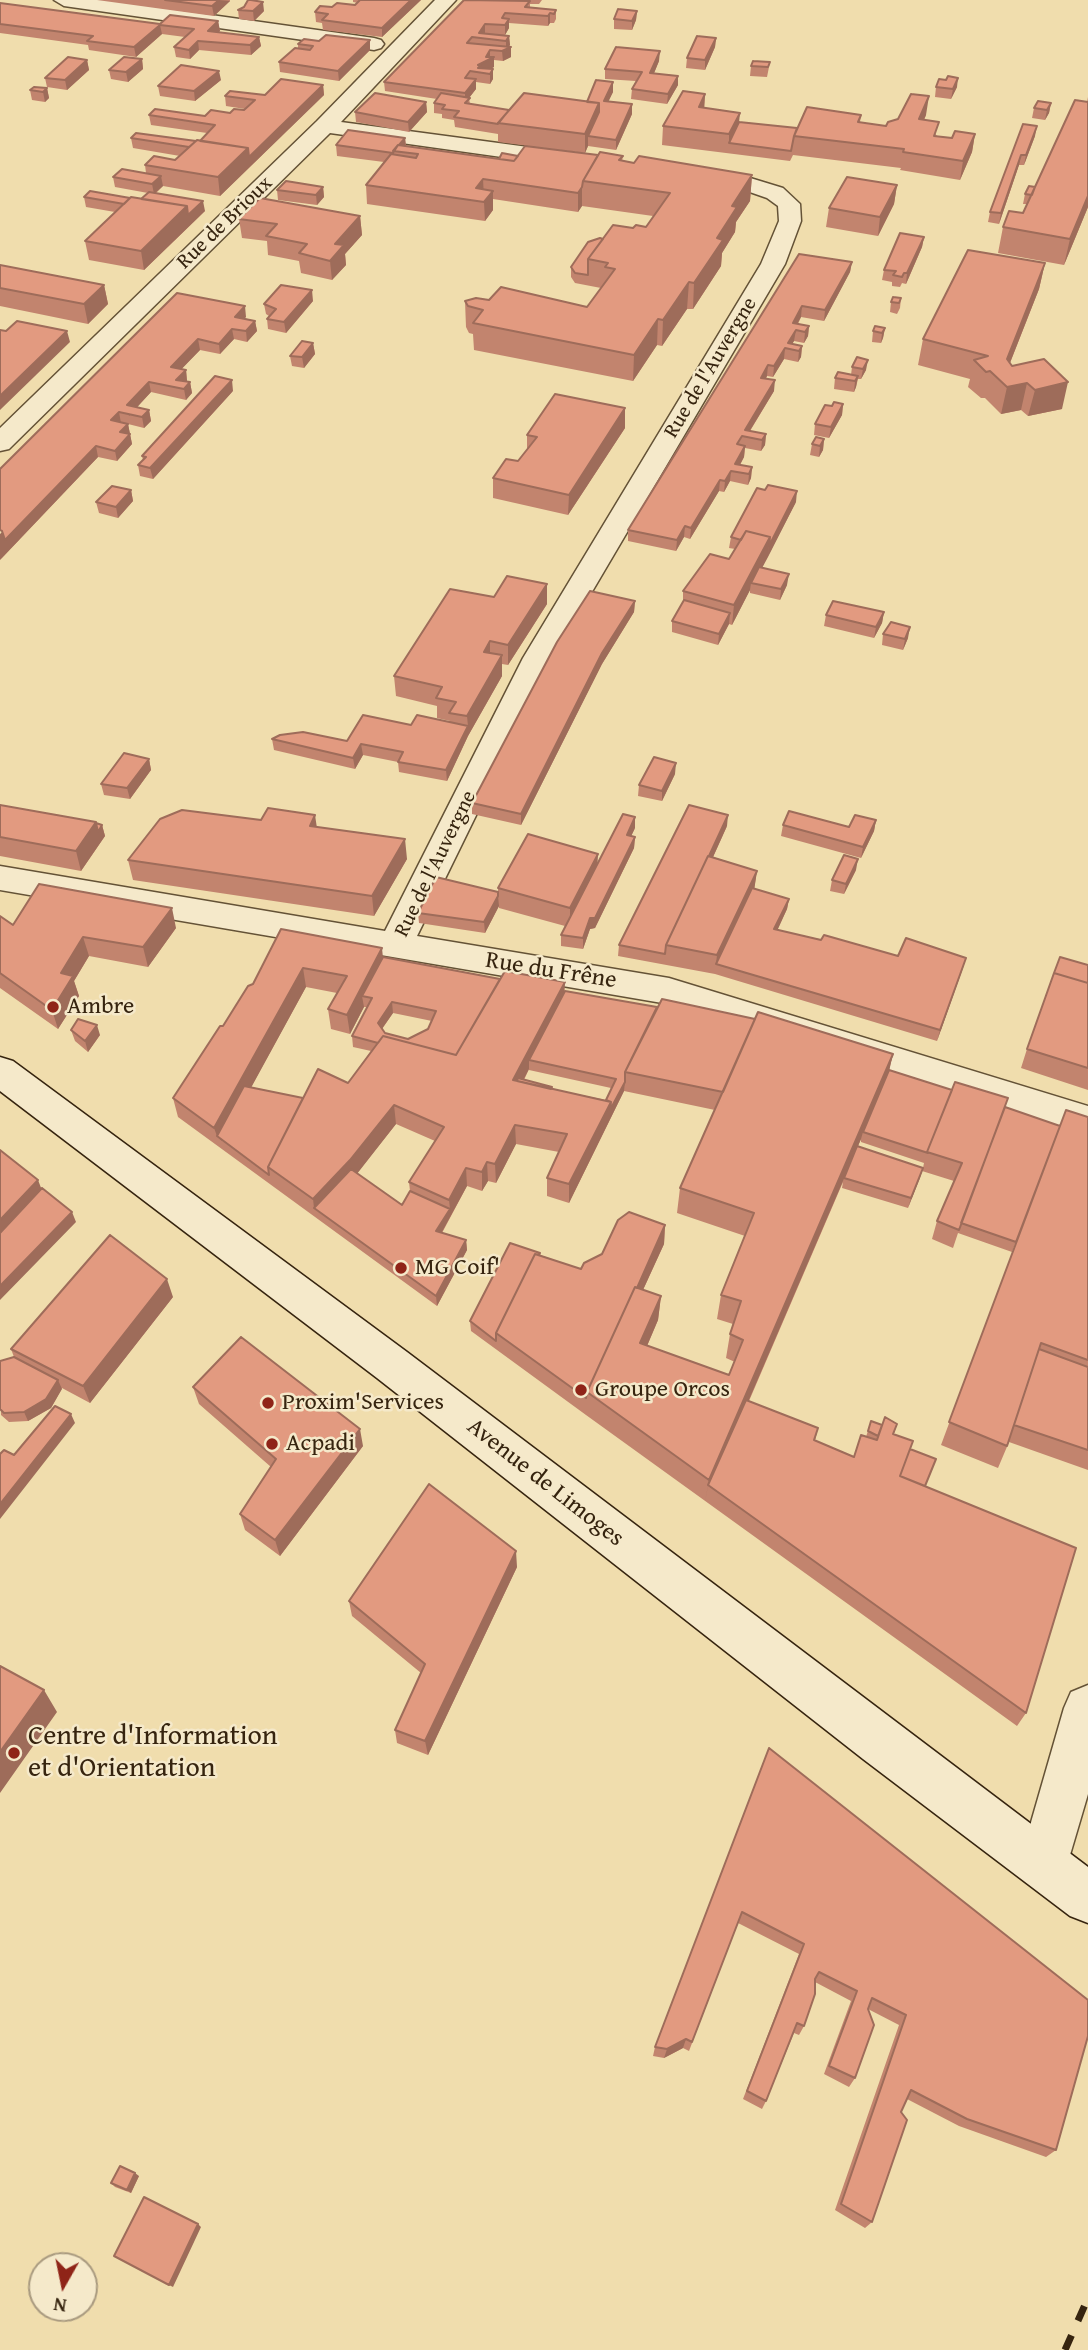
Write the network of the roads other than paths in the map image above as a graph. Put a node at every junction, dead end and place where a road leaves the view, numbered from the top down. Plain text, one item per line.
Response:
1 (64, 0) edge
2 (446, 0) edge
3 (401, 48) junction
4 (325, 126) junction
5 (596, 163) edge
6 (678, 175) edge
7 (0, 443) edge
8 (0, 878) edge
9 (395, 946) junction
10 (0, 1071) edge
11 (1088, 1121) edge
12 (1088, 1708) edge
13 (1044, 1864) junction
14 (1088, 1898) edge

1 - 3 street
2 - 3 street, Rue de Brioux
3 - 4 street, Rue de Brioux
4 - 5 street
4 - 7 street, Rue de Brioux
6 - 9 street, Rue de l'Auvergne
8 - 9 street, Rue du Frêne
9 - 11 street, Rue du Frêne
10 - 13 street, Avenue de Limoges
12 - 13 street
13 - 14 street, Avenue de Limoges

